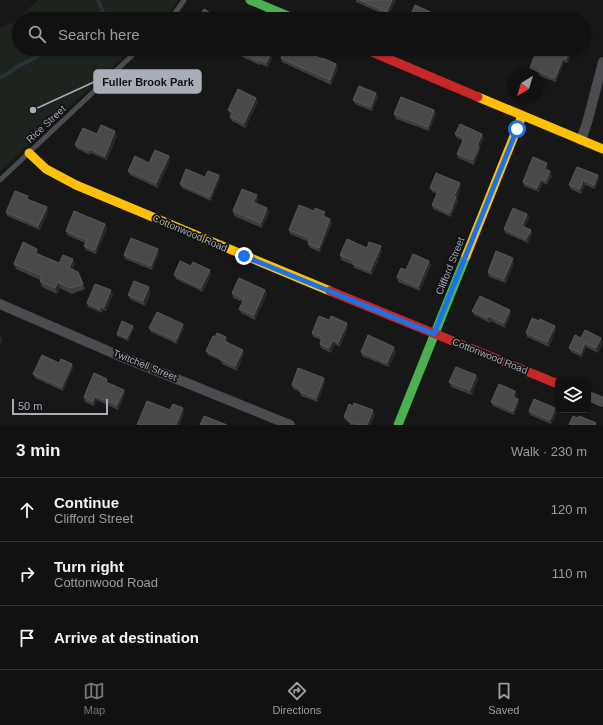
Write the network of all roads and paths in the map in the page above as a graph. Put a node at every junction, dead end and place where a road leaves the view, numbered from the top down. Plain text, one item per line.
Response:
1 (184, 0) edge
2 (250, 0) edge
3 (175, 12) edge
4 (278, 12) edge
5 (132, 56) edge
6 (382, 56) edge
7 (603, 62) edge
8 (522, 116) junction
9 (580, 140) junction
10 (603, 149) edge
11 (29, 153) junction
12 (0, 180) edge
13 (0, 304) edge
14 (434, 334) junction
15 (555, 383) edge
16 (591, 397) edge
17 (603, 402) edge
18 (290, 425) edge
19 (398, 425) edge

1 - 3 lane
2 - 4 street
5 - 11 lane, Rice Street
6 - 8 street
7 - 9 street
8 - 9 street
8 - 14 street, Clifford Street
9 - 10 street
11 - 12 lane, Rice Street
11 - 14 street, Cottonwood Road
13 - 18 street, Twitchell Street
14 - 15 street, Cottonwood Road
14 - 19 street, Clifford Street
16 - 17 street

